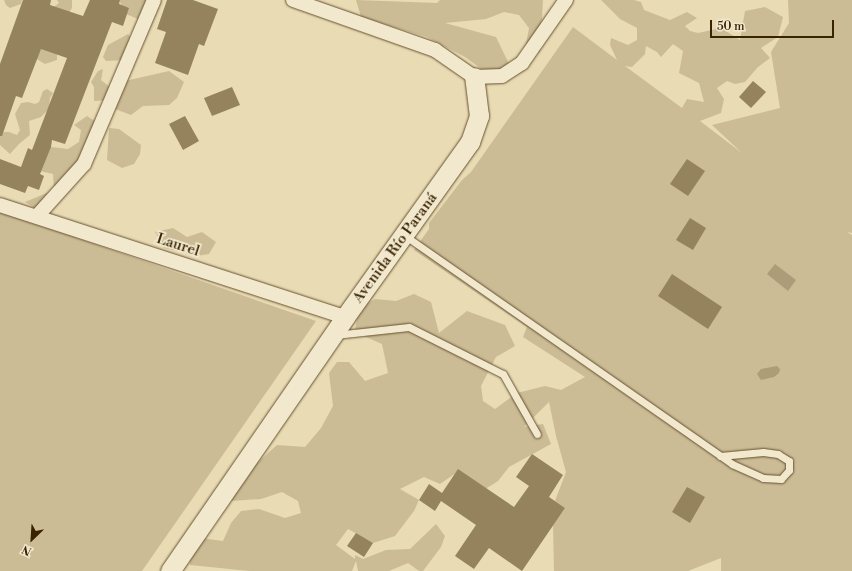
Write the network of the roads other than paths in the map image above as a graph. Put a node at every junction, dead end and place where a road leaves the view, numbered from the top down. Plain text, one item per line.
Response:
1 (154, 0) edge
2 (293, 0) edge
3 (566, 0) edge
4 (474, 77) junction
5 (0, 205) edge
6 (37, 216) junction
7 (404, 235) junction
8 (345, 317) junction
9 (333, 335) junction
10 (537, 434) dead end
11 (720, 456) junction
12 (170, 571) edge

1 - 6 street
2 - 4 street
3 - 4 street
4 - 7 main road, Avenida Río Paraná
5 - 6 street, Laurel
6 - 8 street, Laurel
7 - 8 main road, Avenida Río Paraná
7 - 11 lane
8 - 9 main road, Avenida Río Paraná
9 - 10 lane
9 - 12 main road, Avenida Río Paraná
11 - 11 lane

